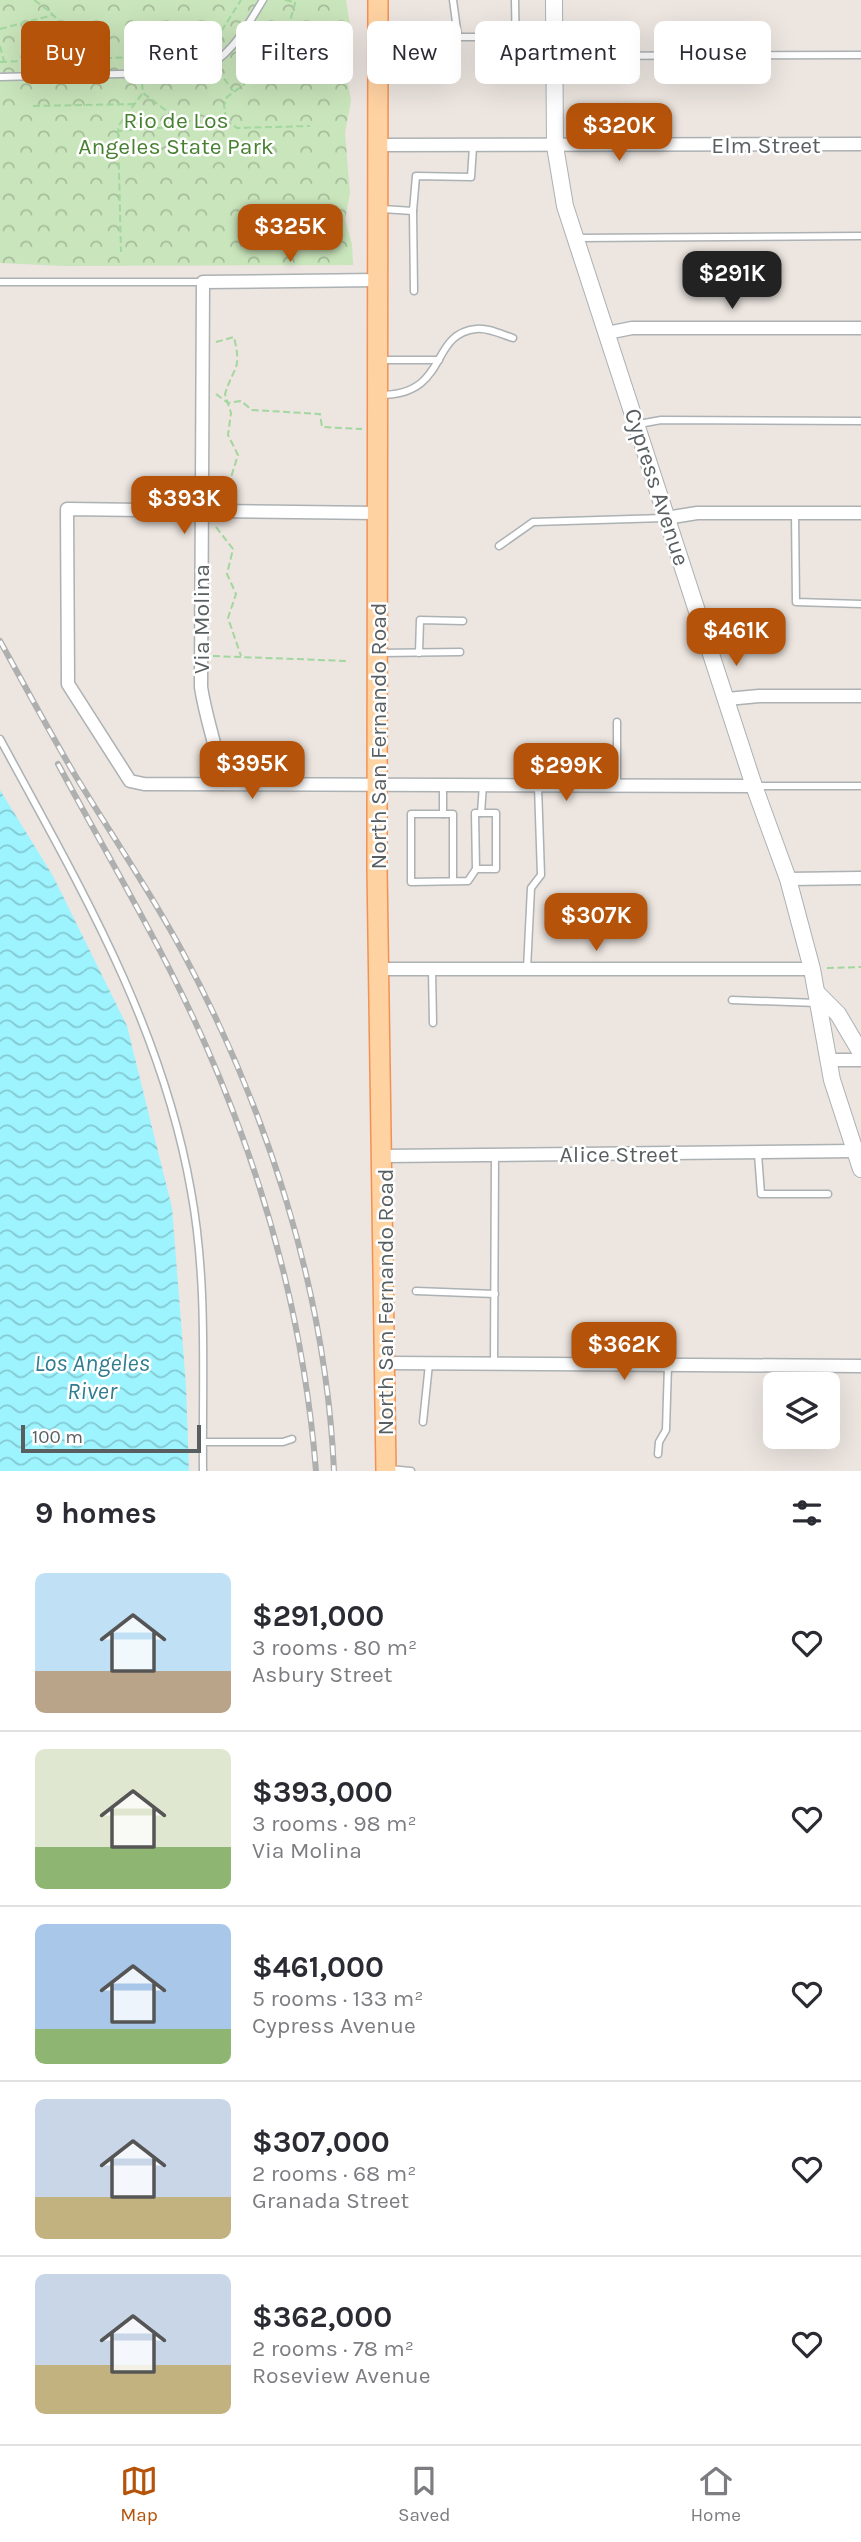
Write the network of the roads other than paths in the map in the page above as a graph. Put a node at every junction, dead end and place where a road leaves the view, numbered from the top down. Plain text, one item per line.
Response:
1 (263, 0) edge
2 (378, 0) edge
3 (453, 0) edge
4 (515, 0) edge
5 (554, 0) edge
6 (554, 21) edge
7 (861, 55) edge
8 (640, 56) edge
9 (0, 78) edge
10 (554, 84) edge
11 (861, 144) edge
12 (378, 145) junction
13 (555, 146) junction
14 (473, 147) junction
15 (379, 209) junction
16 (413, 211) junction
17 (861, 236) edge
18 (576, 238) junction
19 (377, 280) junction
20 (0, 282) edge
21 (203, 282) junction
22 (414, 291) dead end
23 (861, 328) edge
24 (607, 333) junction
25 (513, 338) dead end
26 (378, 360) junction
27 (439, 360) junction
28 (378, 394) junction
29 (861, 421) edge
30 (637, 424) junction
31 (201, 512) junction
32 (377, 513) junction
33 (794, 513) junction
34 (861, 513) edge
35 (666, 517) junction
36 (499, 546) dead end
37 (861, 604) edge
38 (463, 621) dead end
39 (460, 652) dead end
40 (378, 653) junction
41 (419, 653) junction
42 (861, 696) edge
43 (727, 699) junction
44 (617, 722) dead end
45 (0, 739) edge
46 (223, 784) junction
47 (377, 785) junction
48 (443, 785) junction
49 (482, 785) junction
50 (538, 786) junction
51 (754, 786) junction
52 (861, 786) edge
53 (617, 788) junction
54 (481, 813) junction
55 (443, 814) junction
56 (476, 869) junction
57 (788, 878) junction
58 (861, 878) edge
59 (453, 881) junction
60 (380, 969) junction
61 (432, 970) junction
62 (527, 970) junction
63 (812, 970) junction
64 (818, 998) junction
65 (732, 1000) dead end
66 (433, 1023) dead end
67 (861, 1053) edge
68 (829, 1060) junction
69 (861, 1060) edge
70 (858, 1151) edge
71 (495, 1154) junction
72 (758, 1154) junction
73 (384, 1156) junction
74 (861, 1169) edge
75 (828, 1194) dead end
76 (416, 1291) dead end
77 (495, 1294) junction
78 (386, 1363) junction
79 (429, 1364) junction
80 (494, 1364) junction
81 (667, 1365) junction
82 (861, 1366) edge
83 (423, 1422) dead end
84 (292, 1439) dead end
85 (202, 1442) junction
86 (658, 1454) dead end
87 (386, 1470) edge
88 (203, 1471) edge
89 (411, 1471) edge

1 - 9 lane
2 - 12 main road, North San Fernando Road
3 - 4 lane
5 - 6 street, Cypress Avenue
7 - 8 lane
10 - 13 street, Cypress Avenue
11 - 13 street, Elm Street
12 - 14 street, Elm Street
12 - 15 main road, North San Fernando Road
13 - 14 street, Elm Street
13 - 18 street, Cypress Avenue
14 - 16 lane
15 - 16 lane
15 - 19 main road, North San Fernando Road
16 - 22 lane
17 - 18 lane
18 - 24 street, Cypress Avenue
19 - 21 street
19 - 26 main road, North San Fernando Road
20 - 21 lane
21 - 31 street, Via Molina
23 - 24 street
24 - 30 street, Cypress Avenue
25 - 27 lane
26 - 27 lane
26 - 28 main road, North San Fernando Road
27 - 28 lane
28 - 32 main road, North San Fernando Road
29 - 30 lane
30 - 35 street, Cypress Avenue
31 - 32 street
31 - 46 street, Via Molina
31 - 46 street
32 - 40 main road, North San Fernando Road
33 - 34 street
33 - 35 street
33 - 37 lane
35 - 36 lane
35 - 43 street, Cypress Avenue
38 - 41 lane
39 - 41 lane
40 - 41 lane
40 - 47 main road, North San Fernando Road
42 - 43 street
43 - 51 street, Cypress Avenue
44 - 53 lane
45 - 85 lane
46 - 47 street
47 - 48 street
47 - 60 main road, North San Fernando Road
48 - 49 street
48 - 55 lane
49 - 50 street
49 - 54 lane
50 - 53 street
50 - 62 lane
51 - 52 lane
51 - 53 street
51 - 57 street, Cypress Avenue
54 - 56 lane
54 - 56 lane
55 - 59 lane
55 - 59 lane
56 - 59 lane
57 - 58 street
57 - 63 street, Cypress Avenue
60 - 61 street
60 - 73 main road, North San Fernando Road
61 - 62 street
61 - 66 lane
62 - 63 street
63 - 64 street, Cypress Avenue
64 - 65 lane
64 - 67 street
64 - 68 street, Cypress Avenue
68 - 69 street
68 - 70 street, Cypress Avenue
70 - 72 street, Alice Street
70 - 74 street, Cypress Avenue
71 - 72 street, Alice Street
71 - 73 street, Alice Street
71 - 77 lane
72 - 75 lane
73 - 78 main road, North San Fernando Road
76 - 77 lane
77 - 80 lane
78 - 79 street
78 - 87 main road, North San Fernando Road
79 - 80 street
79 - 83 lane
80 - 81 street
81 - 82 street
81 - 86 lane
84 - 85 lane
85 - 88 lane
87 - 89 lane

